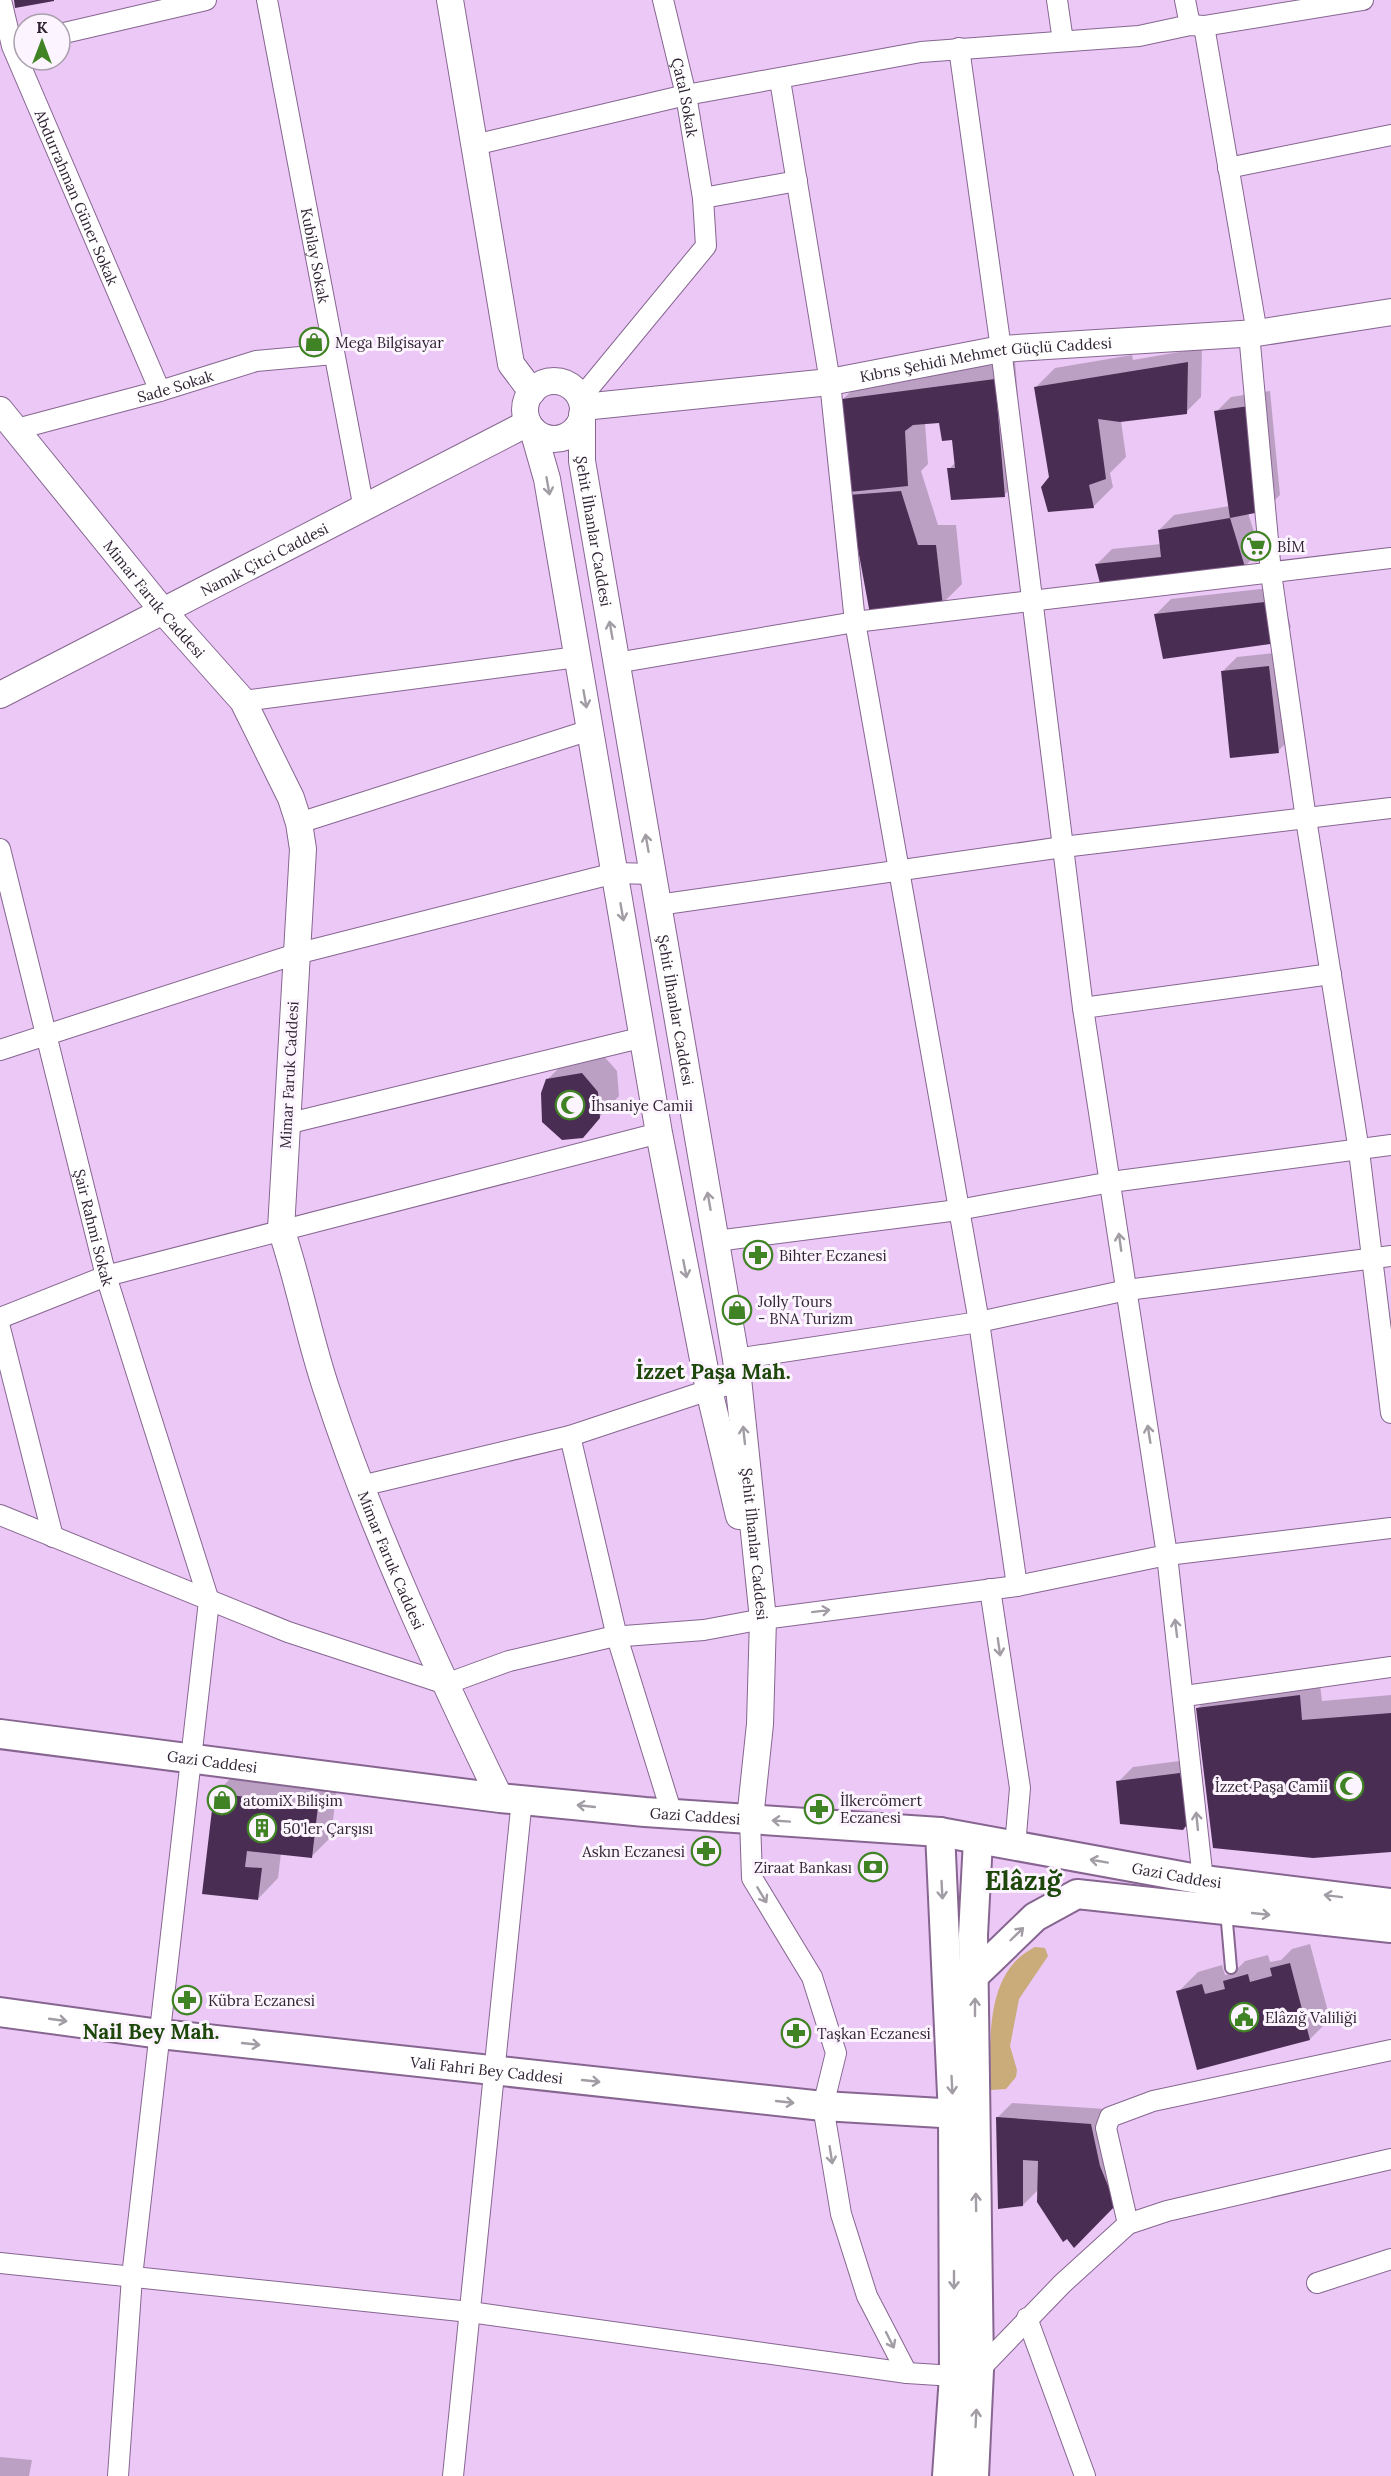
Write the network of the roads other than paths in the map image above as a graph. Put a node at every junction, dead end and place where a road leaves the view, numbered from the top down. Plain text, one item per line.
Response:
1 (1, 0) edge
2 (267, 0) edge
3 (450, 0) edge
4 (663, 0) edge
5 (1057, 0) edge
6 (1185, 0) edge
7 (1363, 0) edge
8 (195, 1) edge
9 (1197, 26) junction
10 (72, 31) edge
11 (1063, 40) junction
12 (12, 46) edge
13 (959, 48) junction
14 (23, 72) edge
15 (780, 80) junction
16 (686, 95) junction
17 (1391, 135) edge
18 (474, 145) junction
19 (1228, 168) junction
20 (797, 181) junction
21 (704, 198) junction
22 (1391, 312) edge
23 (1253, 333) junction
24 (1001, 350) junction
25 (334, 354) junction
26 (830, 382) junction
27 (160, 391) junction
28 (532, 392) junction
29 (582, 407) junction
30 (0, 410) edge
31 (531, 427) junction
32 (17, 429) junction
33 (364, 509) junction
34 (1391, 558) edge
35 (1271, 573) junction
36 (1031, 599) junction
37 (163, 611) junction
38 (855, 622) junction
39 (577, 657) junction
40 (616, 663) junction
41 (0, 695) edge
42 (243, 701) junction
43 (590, 730) junction
44 (1391, 808) edge
45 (1306, 819) junction
46 (299, 823) junction
47 (1063, 847) junction
48 (0, 849) edge
49 (899, 869) junction
50 (615, 873) junction
51 (653, 874) junction
52 (658, 905) junction
53 (296, 954) junction
54 (1330, 974) junction
55 (1083, 1008) junction
56 (46, 1037) junction
57 (644, 1038) junction
58 (0, 1050) edge
59 (286, 1124) junction
60 (659, 1133) junction
61 (1391, 1145) edge
62 (1359, 1151) junction
63 (1111, 1182) junction
64 (958, 1210) junction
65 (281, 1229) junction
66 (716, 1241) junction
67 (1382, 1257) edge
68 (106, 1276) junction
69 (1127, 1290) junction
70 (0, 1318) edge
71 (979, 1322) junction
72 (0, 1328) edge
73 (738, 1371) junction
74 (709, 1390) junction
75 (1390, 1405) edge
76 (570, 1436) junction
77 (361, 1486) junction
78 (0, 1515) edge
79 (1391, 1528) edge
80 (53, 1537) junction
81 (1167, 1555) junction
82 (1017, 1586) junction
83 (990, 1589) junction
84 (210, 1600) junction
85 (763, 1619) junction
86 (617, 1637) junction
87 (1391, 1667) edge
88 (446, 1684) junction
89 (1185, 1696) junction
90 (0, 1734) edge
91 (191, 1758) junction
92 (511, 1799) junction
93 (672, 1814) junction
94 (750, 1819) junction
95 (940, 1832) junction
96 (978, 1840) junction
97 (1015, 1846) junction
98 (1203, 1880) junction
99 (1391, 1903) edge
100 (1226, 1910) junction
101 (1391, 1928) edge
102 (1231, 1968) dead end
103 (975, 1975) junction
104 (0, 2012) edge
105 (160, 2034) junction
106 (1391, 2050) edge
107 (493, 2070) junction
108 (824, 2106) junction
109 (964, 2115) junction
110 (1390, 2165) edge
111 (1128, 2224) junction
112 (1391, 2259) edge
113 (0, 2263) edge
114 (132, 2277) junction
115 (1317, 2283) dead end
116 (470, 2313) junction
117 (1028, 2318) junction
118 (907, 2373) junction
119 (967, 2373) junction
120 (955, 2468) edge
121 (118, 2476) edge
122 (453, 2476) edge
123 (1085, 2476) edge

1 - 12 street, Abdurrahman Güner Sokak
2 - 25 street, Kubilay Sokak
3 - 18 street
4 - 16 street, Çatal Sokak
5 - 11 street
6 - 9 street
7 - 9 street
8 - 10 street
9 - 11 street
9 - 19 street
11 - 13 street
13 - 15 street
13 - 24 street
14 - 27 street, Abdurrahman Güner Sokak
15 - 16 street
15 - 20 street
16 - 18 street
16 - 21 street, Çatal Sokak
17 - 19 street
18 - 28 street
19 - 23 street
20 - 21 street
20 - 26 street
21 - 29 street, Çatal Sokak
22 - 23 street, Kıbrıs Şehidi Mehmet Güçlü Caddesi
23 - 24 street, Kıbrıs Şehidi Mehmet Güçlü Caddesi
23 - 35 street
24 - 26 street, Kıbrıs Şehidi Mehmet Güçlü Caddesi
24 - 36 street
25 - 27 street, Sade Sokak
25 - 33 street, Kubilay Sokak
26 - 29 street, Kıbrıs Şehidi Mehmet Güçlü Caddesi
26 - 38 street
27 - 32 street, Sade Sokak
28 - 29 street
28 - 31 street
29 - 31 street
40 -> 29 street, Şehit İlhanlar Caddesi
30 - 32 street, Mimar Faruk Caddesi
31 - 33 street, Namık Çitci Caddesi
31 -> 39 street, Şehit İlhanlar Caddesi
32 - 37 street, Mimar Faruk Caddesi
33 - 37 street, Namık Çitci Caddesi
34 - 35 street
35 - 36 street
35 - 45 street
36 - 38 street
36 - 47 street
37 - 41 street, Namık Çitci Caddesi
37 - 42 street, Mimar Faruk Caddesi
38 - 40 street
38 - 49 street
39 - 42 street
39 -> 43 street, Şehit İlhanlar Caddesi
51 -> 40 street, Şehit İlhanlar Caddesi
42 - 46 street, Mimar Faruk Caddesi
43 - 46 street
43 - 50 street, Şehit İlhanlar Caddesi
44 - 45 street
45 - 47 street
45 - 54 street
46 - 53 street, Mimar Faruk Caddesi
47 - 49 street
47 - 55 street
48 - 56 street, Şair Rahmi Sokak
49 - 52 street
49 - 64 street
50 - 51 street
50 - 53 street
50 -> 57 street, Şehit İlhanlar Caddesi
51 - 52 street, Şehit İlhanlar Caddesi
66 -> 52 street, Şehit İlhanlar Caddesi
53 - 56 street
53 - 59 street, Mimar Faruk Caddesi
54 - 55 street
54 - 62 street
55 - 63 street
56 - 58 street
56 - 68 street, Şair Rahmi Sokak
57 - 59 street
57 - 60 street, Şehit İlhanlar Caddesi
59 - 65 street, Mimar Faruk Caddesi
60 - 65 street
60 -> 74 street, Şehit İlhanlar Caddesi
61 - 62 street
62 - 63 street
62 - 67 street
63 - 64 street
69 -> 63 street
64 - 66 street
64 - 71 street
65 - 68 street
65 - 77 street, Mimar Faruk Caddesi
66 - 73 street, Şehit İlhanlar Caddesi
67 - 69 street
67 - 75 street
68 - 70 street
68 - 84 street, Şair Rahmi Sokak
69 - 71 street
81 -> 69 street
71 - 73 street
71 - 82 street
72 - 80 street
73 - 74 street
85 -> 73 street, Şehit İlhanlar Caddesi
74 - 76 street
74 - 85 street, Şehit İlhanlar Caddesi
76 - 77 street
76 - 86 street
77 - 88 street, Mimar Faruk Caddesi
78 - 80 street
79 - 81 street
80 - 84 street
81 - 82 street
89 -> 81 street
82 - 83 street
85 -> 83 street
83 -> 97 street
84 - 88 street
84 - 91 street
85 - 86 street
85 - 94 street
86 - 88 street
86 - 93 street
87 - 89 street
88 - 92 street, Mimar Faruk Caddesi
98 -> 89 street
90 - 91 main road, Gazi Caddesi
91 - 92 main road, Gazi Caddesi
91 - 105 street
93 -> 92 main road, Gazi Caddesi
92 - 107 street
93 - 94 main road, Gazi Caddesi
95 -> 94 main road, Gazi Caddesi
94 -> 108 street
95 - 96 main road, Gazi Caddesi
95 -> 109 main road
96 - 97 main road, Gazi Caddesi
96 - 103 main road
98 -> 97 main road, Gazi Caddesi
99 -> 98 main road, Gazi Caddesi
100 -> 101 main road
100 - 102 lane
103 -> 100 main road
109 -> 103 main road
104 -> 105 main road, Vali Fahri Bey Caddesi
105 -> 107 main road, Vali Fahri Bey Caddesi
105 - 114 street
106 - 111 street
107 -> 108 main road, Vali Fahri Bey Caddesi
107 - 116 street
108 - 109 main road, Vali Fahri Bey Caddesi
108 -> 118 street
109 - 119 main road
110 - 111 street
111 - 117 street
112 - 115 street
113 - 114 street
114 - 116 street
114 - 121 street
116 - 118 street
116 - 122 street
117 - 119 street
117 - 123 street
118 - 119 street
119 - 120 main road

